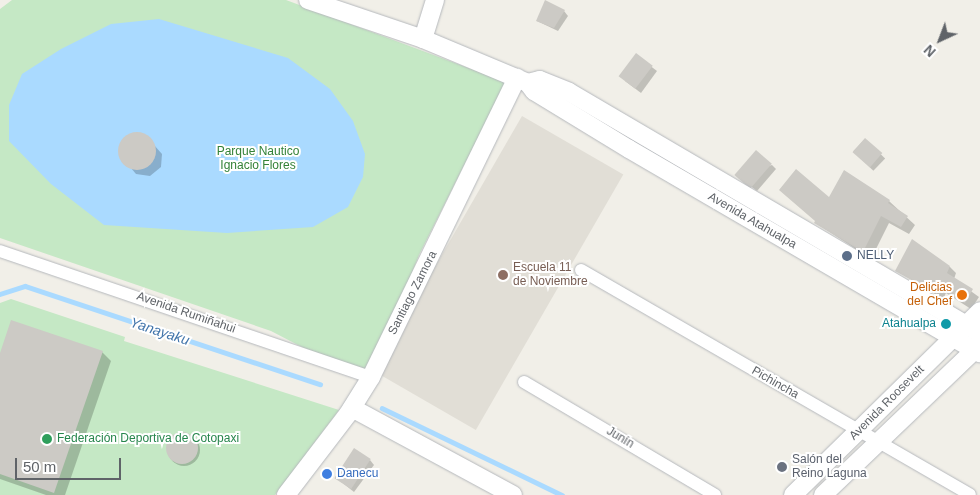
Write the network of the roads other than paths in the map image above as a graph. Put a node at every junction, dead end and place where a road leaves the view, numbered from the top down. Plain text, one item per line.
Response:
1 (308, 0) edge
2 (435, 0) edge
3 (423, 39) junction
4 (522, 80) junction
5 (0, 251) edge
6 (581, 270) dead end
7 (980, 311) edge
8 (972, 341) edge
9 (370, 379) junction
10 (524, 382) dead end
11 (351, 409) junction
12 (859, 431) junction
13 (878, 442) junction
14 (484, 486) edge
15 (286, 495) edge
16 (513, 495) edge
17 (715, 495) edge
18 (793, 495) edge
19 (823, 495) edge
20 (970, 495) edge

1 - 3 street, Avenida Atahualpa
2 - 3 street
3 - 4 street, Avenida Atahualpa
4 - 8 street, Avenida Atahualpa
4 - 9 street, Santiago Zamora
5 - 9 street, Avenida Rumiñahui
6 - 12 street, Pichincha
7 - 8 street, Avenida Roosevelt
8 - 12 street, Avenida Roosevelt
8 - 13 street, Avenida Roosevelt
9 - 11 street, Santiago Zamora
10 - 17 street, Junín
11 - 14 street
11 - 15 street, Santiago Zamora
12 - 13 street, Pichincha
12 - 18 street, Avenida Roosevelt
13 - 19 street, Avenida Roosevelt
13 - 20 street, Pichincha
14 - 16 street

